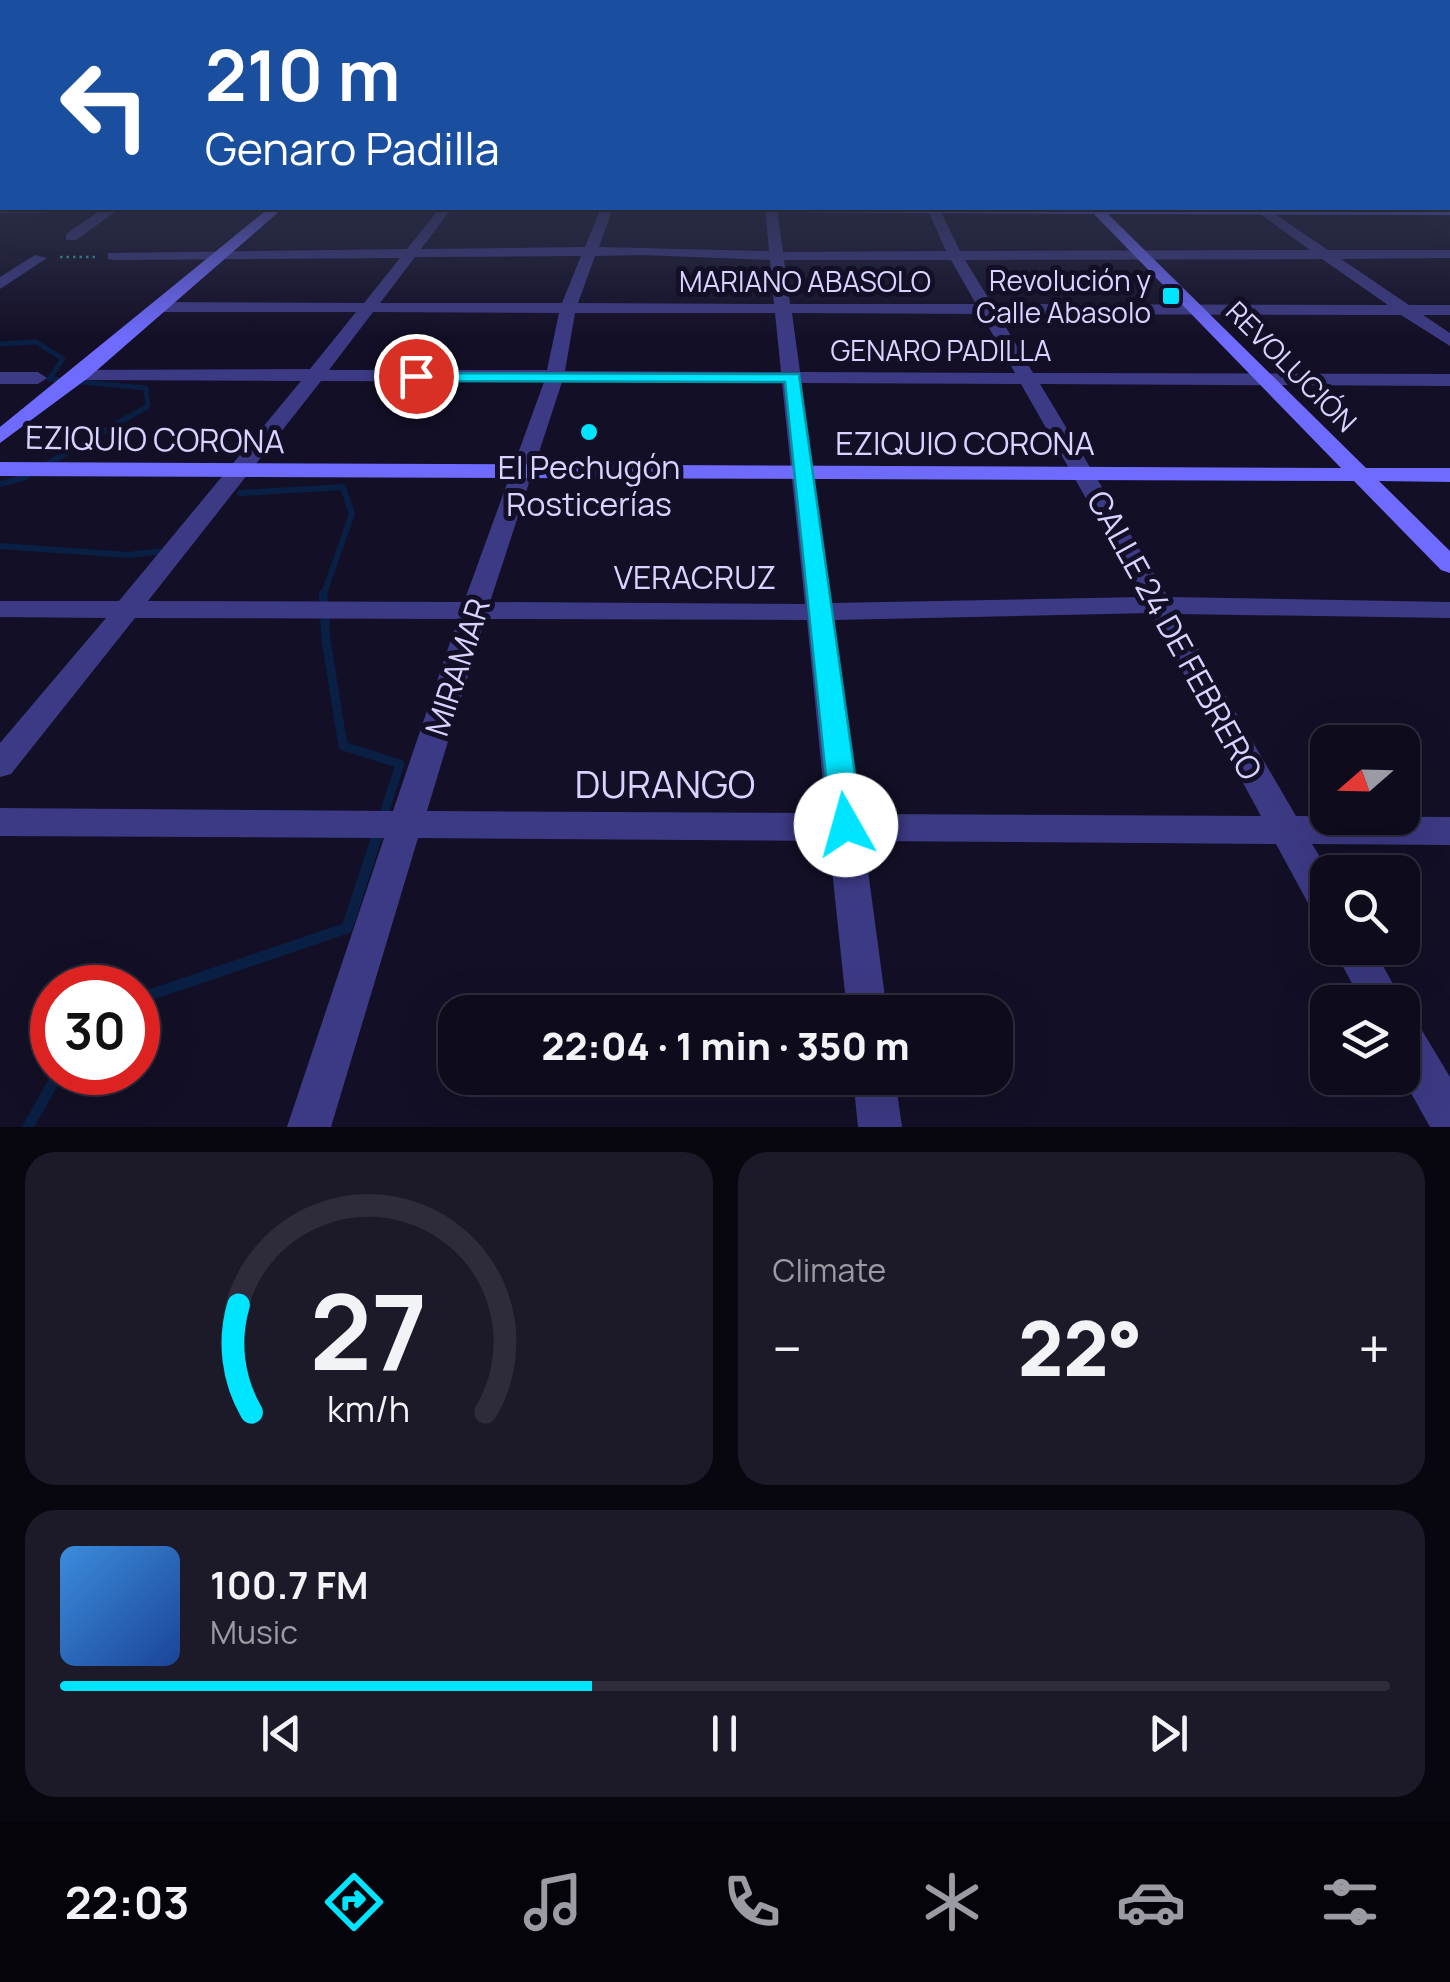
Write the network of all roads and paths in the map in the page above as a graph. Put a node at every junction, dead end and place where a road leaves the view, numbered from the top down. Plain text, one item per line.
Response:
1 (77, 233) edge
2 (246, 233) edge
3 (425, 233) edge
4 (595, 233) edge
5 (774, 233) edge
6 (944, 233) edge
7 (1119, 233) edge
8 (1293, 233) edge
9 (71, 237) dead end
10 (587, 252) junction
11 (406, 254) junction
12 (1450, 254) edge
13 (954, 255) junction
14 (1141, 255) junction
15 (1324, 255) junction
16 (113, 256) joint
17 (776, 256) junction
18 (216, 257) junction
19 (14, 258) dead end
20 (40, 258) junction
21 (0, 284) edge
22 (568, 307) junction
23 (159, 308) junction
24 (782, 308) junction
25 (986, 309) junction
26 (1196, 309) junction
27 (364, 310) junction
28 (1405, 310) junction
29 (1450, 310) edge
30 (1450, 340) edge
31 (312, 374) junction
32 (793, 377) junction
33 (0, 378) edge
34 (38, 378) dead end
35 (1026, 378) junction
36 (554, 379) junction
37 (73, 380) junction
38 (1269, 380) junction
39 (1450, 380) edge
40 (0, 438) edge
41 (7, 469) edge
42 (239, 473) junction
43 (523, 474) junction
44 (1084, 475) junction
45 (1361, 475) junction
46 (1450, 475) edge
47 (803, 476) junction
48 (1450, 564) edge
49 (1160, 605) junction
50 (0, 610) edge
51 (1450, 610) edge
52 (126, 612) junction
53 (820, 612) junction
54 (473, 613) junction
55 (0, 765) edge
56 (0, 822) edge
57 (846, 825) junction
58 (405, 826) junction
59 (1450, 831) edge
60 (1286, 833) junction
61 (1310, 874) edge
62 (865, 995) edge
63 (1420, 1067) edge
64 (876, 1095) edge
65 (1450, 1119) edge
66 (309, 1127) edge
67 (880, 1127) edge

1 - 9 street
2 - 18 street
3 - 11 street
4 - 10 street, MIRAMAR
5 - 17 street
6 - 13 street, CALLE 24 DE FEBRERO
7 - 14 street, REVOLUCIÓN
8 - 15 street
10 - 11 street
10 - 17 street
10 - 22 street, MIRAMAR
11 - 18 street
11 - 27 street
12 - 15 street
13 - 14 street
13 - 17 street
13 - 25 street, CALLE 24 DE FEBRERO
14 - 15 street
14 - 26 street, REVOLUCIÓN
15 - 28 street
16 - 18 street
16 - 20 path
17 - 24 street
18 - 23 street
19 - 20 street
20 - 21 street
22 - 24 street, MARIANO ABASOLO
22 - 27 street, MARIANO ABASOLO
22 - 36 street, MIRAMAR
23 - 27 street, MARIANO ABASOLO
23 - 37 street
24 - 25 street, MARIANO ABASOLO
24 - 32 street
25 - 26 street, MARIANO ABASOLO
25 - 35 street, CALLE 24 DE FEBRERO
26 - 28 street, MARIANO ABASOLO
26 - 38 street, REVOLUCIÓN
27 - 31 street
28 - 29 street, MARIANO ABASOLO
28 - 30 street
31 - 36 street, GENARO PADILLA
31 - 37 street, GENARO PADILLA
31 - 42 street
32 - 35 street, GENARO PADILLA
32 - 36 street, GENARO PADILLA
32 - 47 street
33 - 34 street
35 - 38 street, GENARO PADILLA
35 - 44 street, CALLE 24 DE FEBRERO
36 - 43 street, MIRAMAR
37 - 40 street
38 - 39 street, GENARO PADILLA
38 - 45 street, REVOLUCIÓN
41 - 42 street, EZIQUIO CORONA
42 - 43 street, EZIQUIO CORONA
42 - 52 street
43 - 47 street, EZIQUIO CORONA
43 - 54 street, MIRAMAR
44 - 45 street, EZIQUIO CORONA
44 - 47 street, EZIQUIO CORONA
44 - 49 street, CALLE 24 DE FEBRERO
45 - 46 street, EZIQUIO CORONA
45 - 48 street, REVOLUCIÓN
47 - 53 street
49 - 51 street, VERACRUZ
49 - 53 street, VERACRUZ
49 - 60 street, CALLE 24 DE FEBRERO
50 - 52 street, VERACRUZ
52 - 54 street, VERACRUZ
52 - 55 street
53 - 54 street, VERACRUZ
53 - 57 street
54 - 58 street, MIRAMAR
56 - 58 street, DURANGO
57 - 58 street, DURANGO
57 - 60 street, DURANGO
57 - 62 street
58 - 66 street, MIRAMAR
59 - 60 street, DURANGO
60 - 61 street, CALLE 24 DE FEBRERO
63 - 65 street
64 - 67 street

